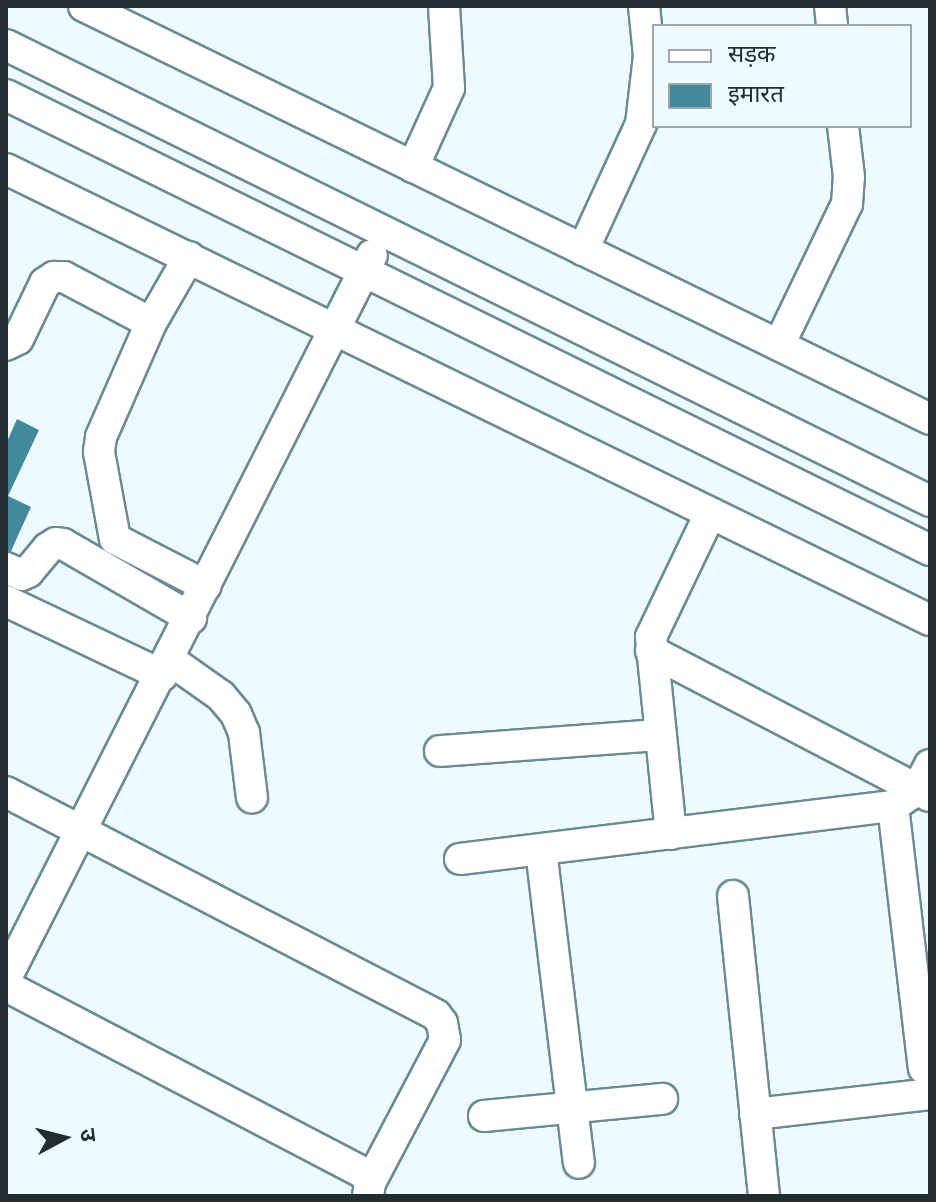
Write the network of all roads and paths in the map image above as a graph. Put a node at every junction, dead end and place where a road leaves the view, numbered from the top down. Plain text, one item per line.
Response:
1 (84, 6) edge
2 (444, 6) edge
3 (644, 6) edge
4 (6, 45) edge
5 (6, 95) edge
6 (843, 128) edge
7 (413, 167) junction
8 (6, 169) edge
9 (384, 231) junction
10 (583, 250) junction
11 (189, 257) junction
12 (364, 271) junction
13 (151, 323) junction
14 (335, 328) junction
15 (6, 345) edge
16 (779, 345) junction
17 (930, 419) edge
18 (930, 501) edge
19 (710, 514) junction
20 (930, 550) edge
21 (6, 568) edge
22 (206, 586) junction
23 (6, 601) edge
24 (191, 618) junction
25 (930, 620) edge
26 (651, 651) junction
27 (166, 667) junction
28 (660, 735) junction
29 (440, 751) dead end
30 (918, 789) edge
31 (6, 792) edge
32 (252, 798) dead end
33 (80, 828) junction
34 (671, 834) junction
35 (541, 850) junction
36 (460, 859) dead end
37 (733, 896) dead end
38 (6, 978) edge
39 (6, 986) edge
40 (927, 1081) edge
41 (662, 1099) dead end
42 (572, 1108) junction
43 (755, 1114) junction
44 (484, 1116) dead end
45 (579, 1163) dead end
46 (369, 1190) edge
47 (764, 1196) edge

1 - 7 street
2 - 7 street
3 - 10 street
4 - 9 street
5 - 12 street
6 - 16 street
7 - 10 street
8 - 11 street
9 - 12 street
9 - 18 street
10 - 16 street
11 - 13 street
11 - 14 street
12 - 14 street
12 - 20 street
13 - 15 street
13 - 22 street
14 - 19 street
14 - 22 street
16 - 17 street
19 - 25 street
19 - 26 street
21 - 24 street
22 - 24 street
23 - 27 street
24 - 27 street
26 - 28 street
26 - 30 street
27 - 32 street
27 - 33 street
28 - 29 street
28 - 34 street
30 - 34 street
30 - 40 street
31 - 33 street
33 - 38 street
33 - 46 street
34 - 35 street
35 - 36 street
35 - 42 street
37 - 43 street
39 - 46 street
40 - 43 street
41 - 42 street
42 - 44 street
42 - 45 street
43 - 47 street

